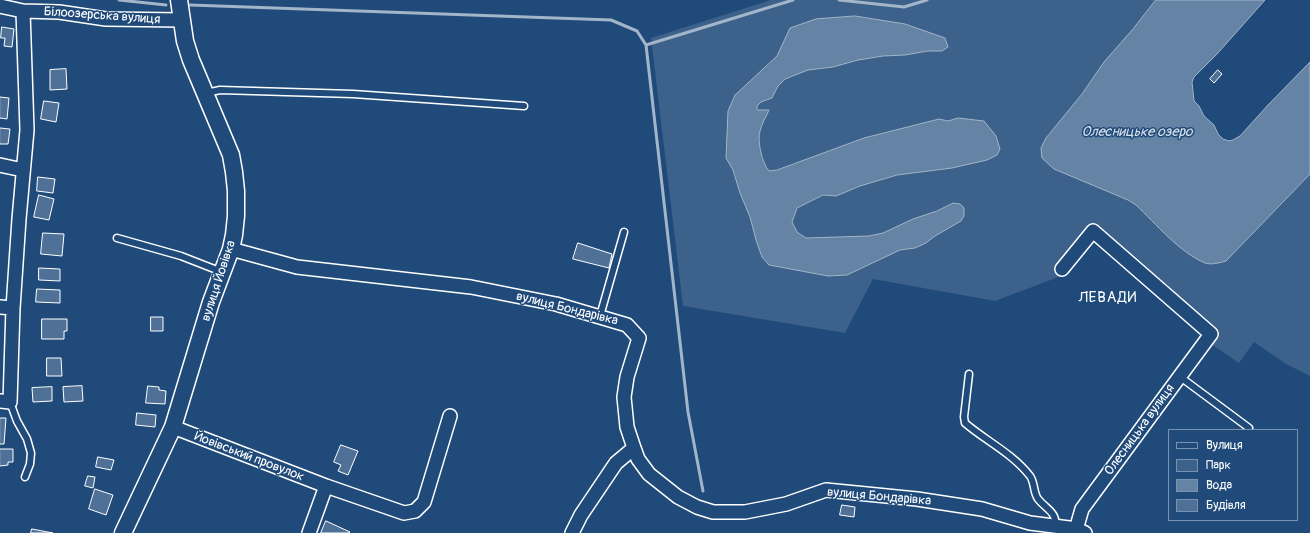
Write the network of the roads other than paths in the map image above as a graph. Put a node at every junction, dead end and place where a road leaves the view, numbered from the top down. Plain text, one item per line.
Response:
1 (180, 0) edge
2 (0, 6) edge
3 (23, 11) junction
4 (181, 20) junction
5 (204, 93) junction
6 (524, 106) dead end
7 (0, 165) edge
8 (23, 170) junction
9 (624, 232) dead end
10 (117, 238) dead end
11 (231, 249) junction
12 (1062, 269) dead end
13 (222, 272) junction
14 (0, 307) edge
15 (13, 308) junction
16 (600, 316) junction
17 (968, 374) dead end
18 (1179, 376) junction
19 (5, 401) edge
20 (450, 416) dead end
21 (173, 427) junction
22 (1249, 429) edge
23 (634, 448) junction
24 (25, 477) dead end
25 (326, 486) junction
26 (1056, 527) junction
27 (1079, 532) edge
28 (123, 533) edge
29 (309, 533) edge
30 (572, 533) edge

1 - 4 street, вулиця Йовівка
2 - 3 street, Білоозерська вулиця
3 - 4 street, Білоозерська вулиця
3 - 8 street
4 - 5 street, вулиця Йовівка
5 - 6 lane
5 - 11 street, вулиця Йовівка
7 - 8 street
8 - 15 street
9 - 16 lane
10 - 13 lane
11 - 13 street, вулиця Йовівка
11 - 16 street, вулиця Бондарівка
12 - 18 street, Олесницька вулиця
13 - 21 street, вулиця Йовівка
14 - 15 street
15 - 19 street
16 - 23 street, вулиця Бондарівка
17 - 26 lane
18 - 22 lane
18 - 27 street, Олесницька вулиця
19 - 24 lane
20 - 25 street, Йовівський провулок
21 - 25 street, Йовівський провулок
21 - 28 street, вулиця Йовівка
23 - 26 street, вулиця Бондарівка
23 - 30 street
25 - 29 street
26 - 27 street, вулиця Бондарівка

